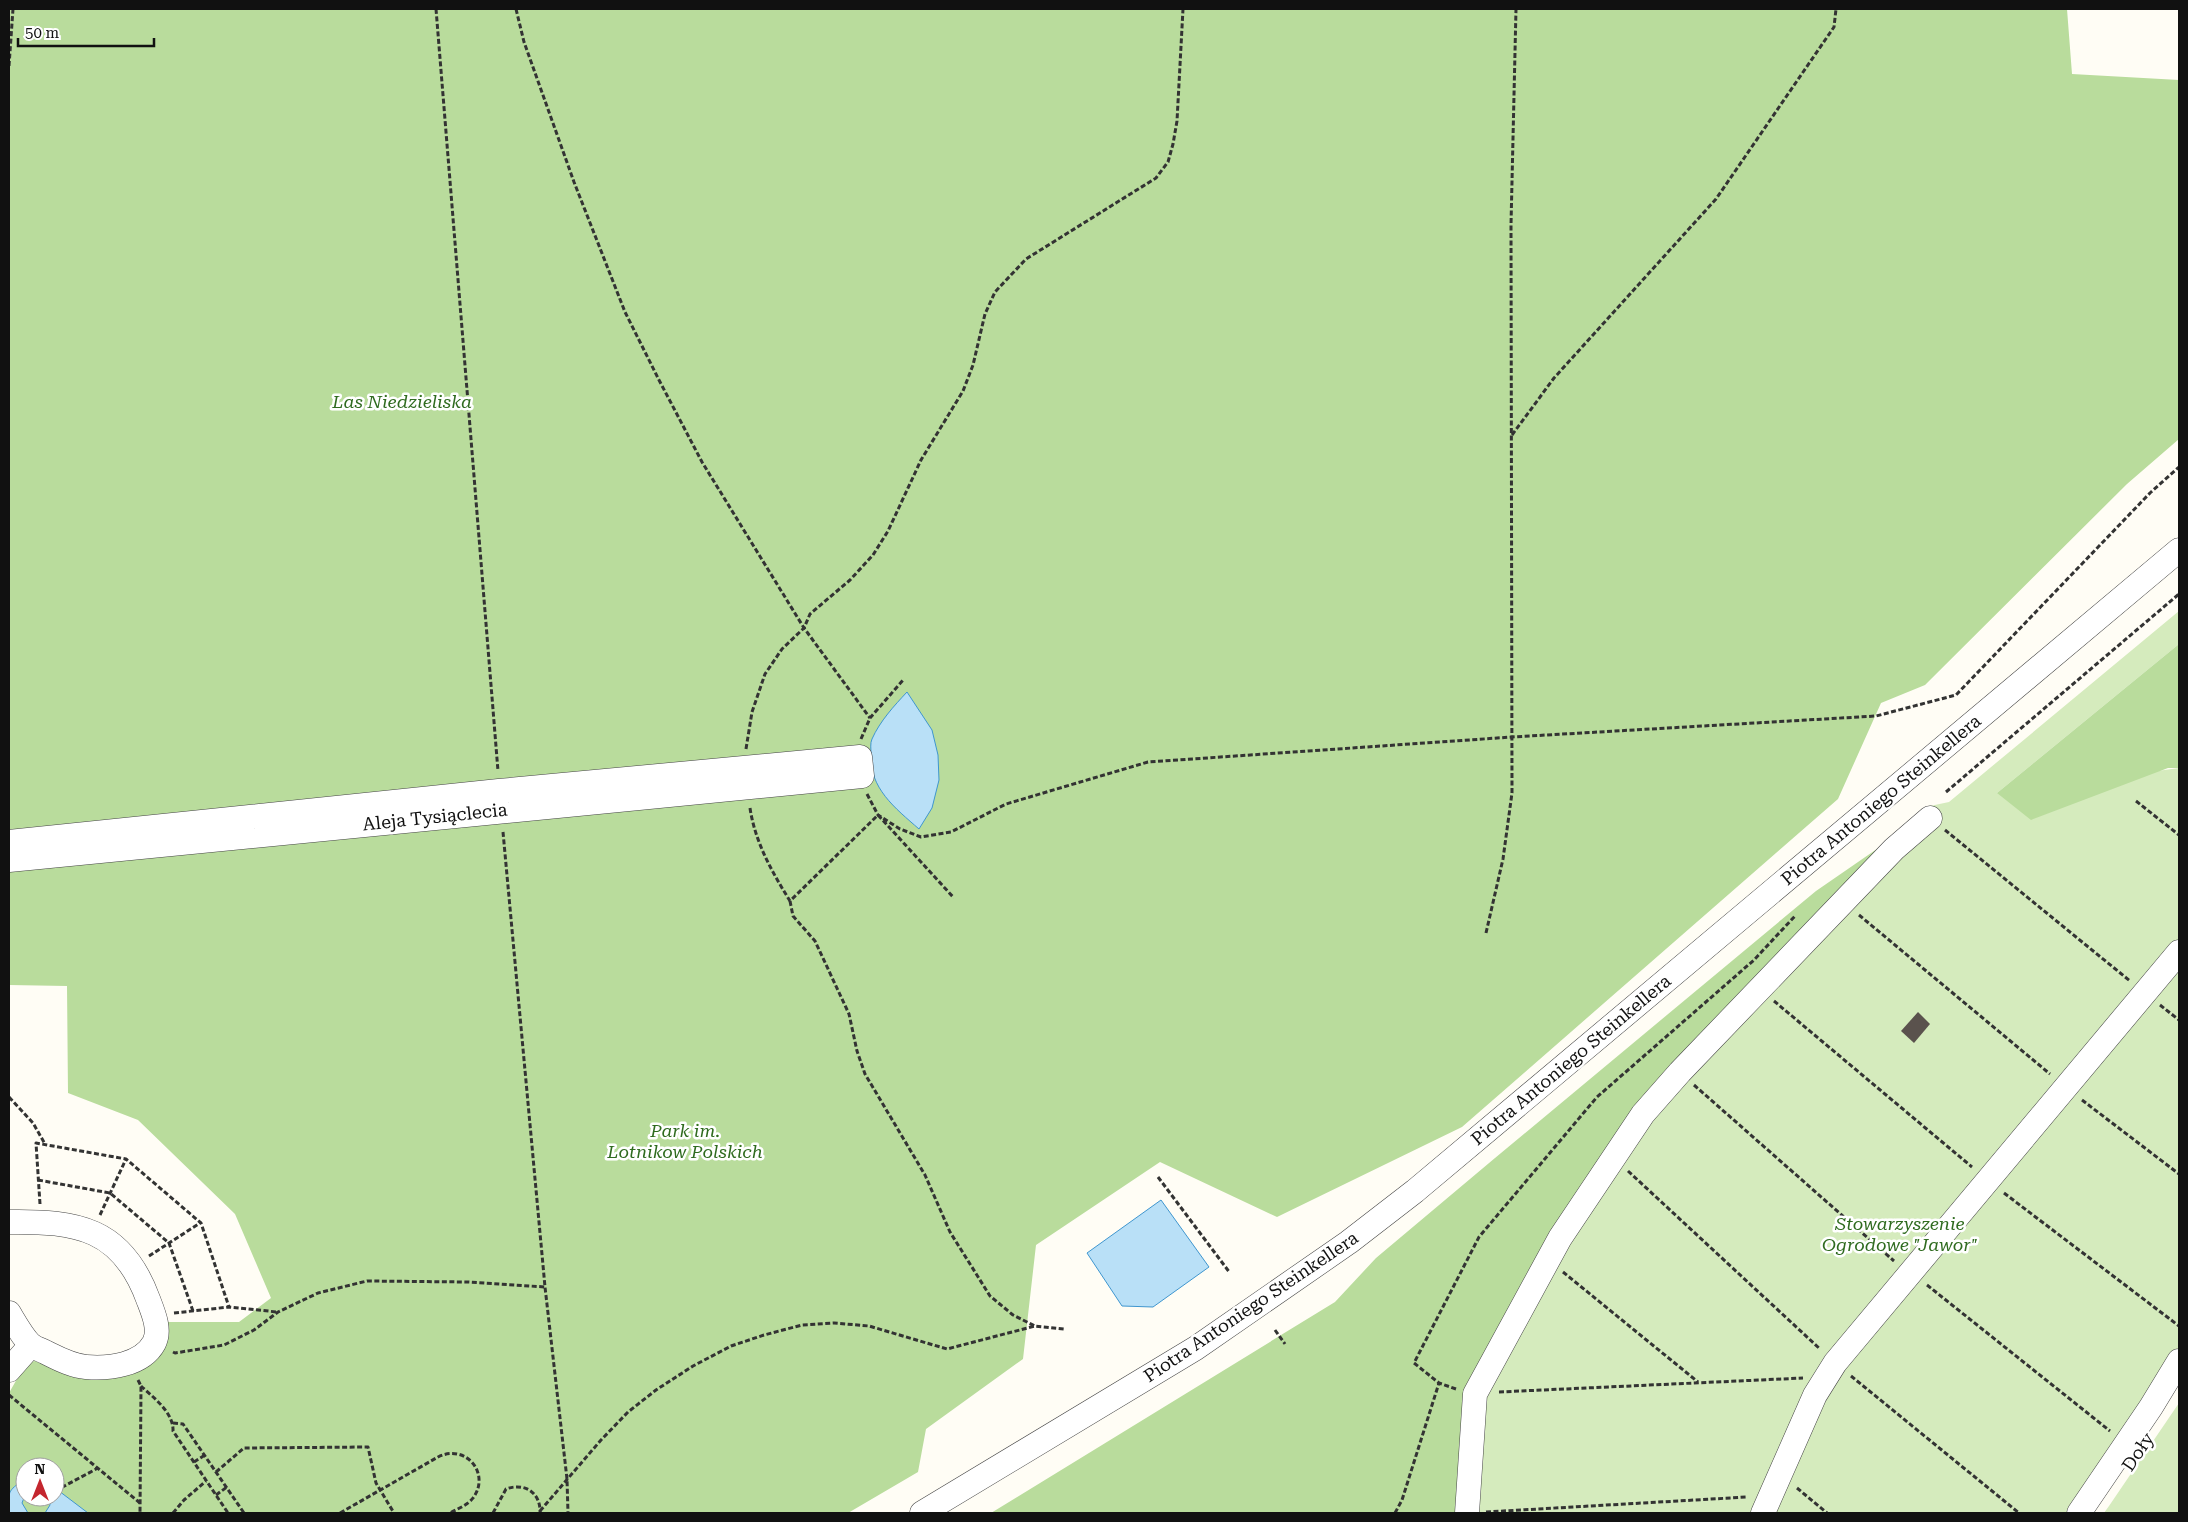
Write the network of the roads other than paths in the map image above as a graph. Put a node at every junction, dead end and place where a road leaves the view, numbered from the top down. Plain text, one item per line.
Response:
1 (2179, 550) edge
2 (861, 766) road end
3 (500, 801) junction
4 (1930, 818) road end
5 (9, 842) edge
6 (9, 860) edge
7 (2179, 952) edge
8 (9, 1222) edge
9 (9, 1313) edge
10 (31, 1345) junction
11 (2179, 1361) edge
12 (9, 1370) edge
13 (2179, 1391) edge
14 (1767, 1504) edge
15 (922, 1513) edge
16 (1467, 1513) edge
17 (2079, 1513) edge
18 (2097, 1513) edge

1 - 15 street, Piotra Antoniego Steinkellera
2 - 3 street, Aleja Tysiąclecia
3 - 5 street, Aleja Tysiąclecia
3 - 6 street, Aleja Tysiąclecia
4 - 16 street
7 - 14 street
8 - 10 street
9 - 10 street
10 - 12 street
11 - 17 street
13 - 18 street, Doły

